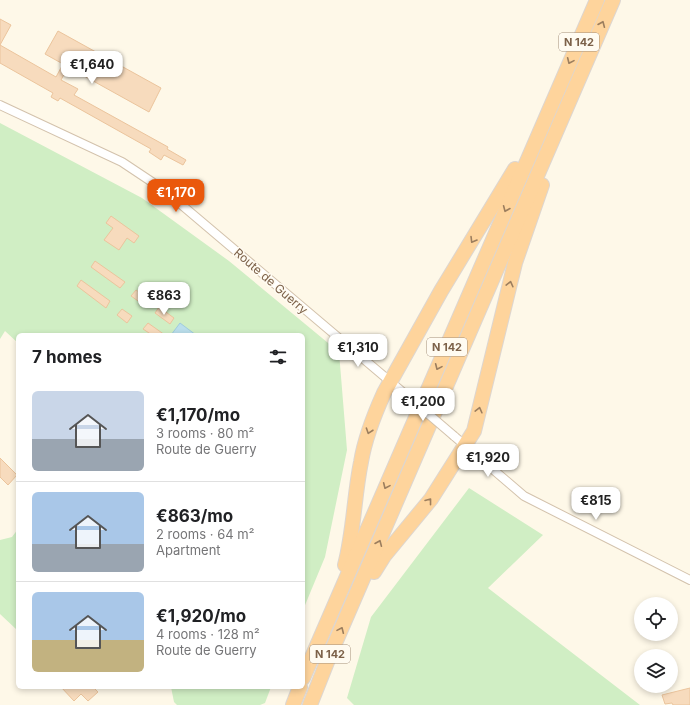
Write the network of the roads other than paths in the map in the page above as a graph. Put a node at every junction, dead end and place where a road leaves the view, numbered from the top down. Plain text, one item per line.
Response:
1 (597, 0) edge
2 (612, 0) edge
3 (592, 47) junction
4 (560, 84) junction
5 (0, 105) edge
6 (390, 382) junction
7 (465, 446) junction
8 (690, 580) edge
9 (353, 604) junction
10 (332, 609) junction
11 (305, 673) edge
12 (299, 689) edge
13 (293, 705) edge
14 (310, 705) edge

1 -> 4 highway, N 142
3 -> 2 highway, N 142
7 -> 3 highway
9 -> 3 highway, N 142
4 -> 6 highway
4 -> 10 highway, N 142
5 - 6 street, Route de Guerry
6 - 7 street, Route de Guerry, bridge
6 -> 10 highway
7 - 8 street, Route de Guerry
9 -> 7 highway
14 -> 9 highway, N 142
10 - 11 highway, N 142
12 - 13 highway

